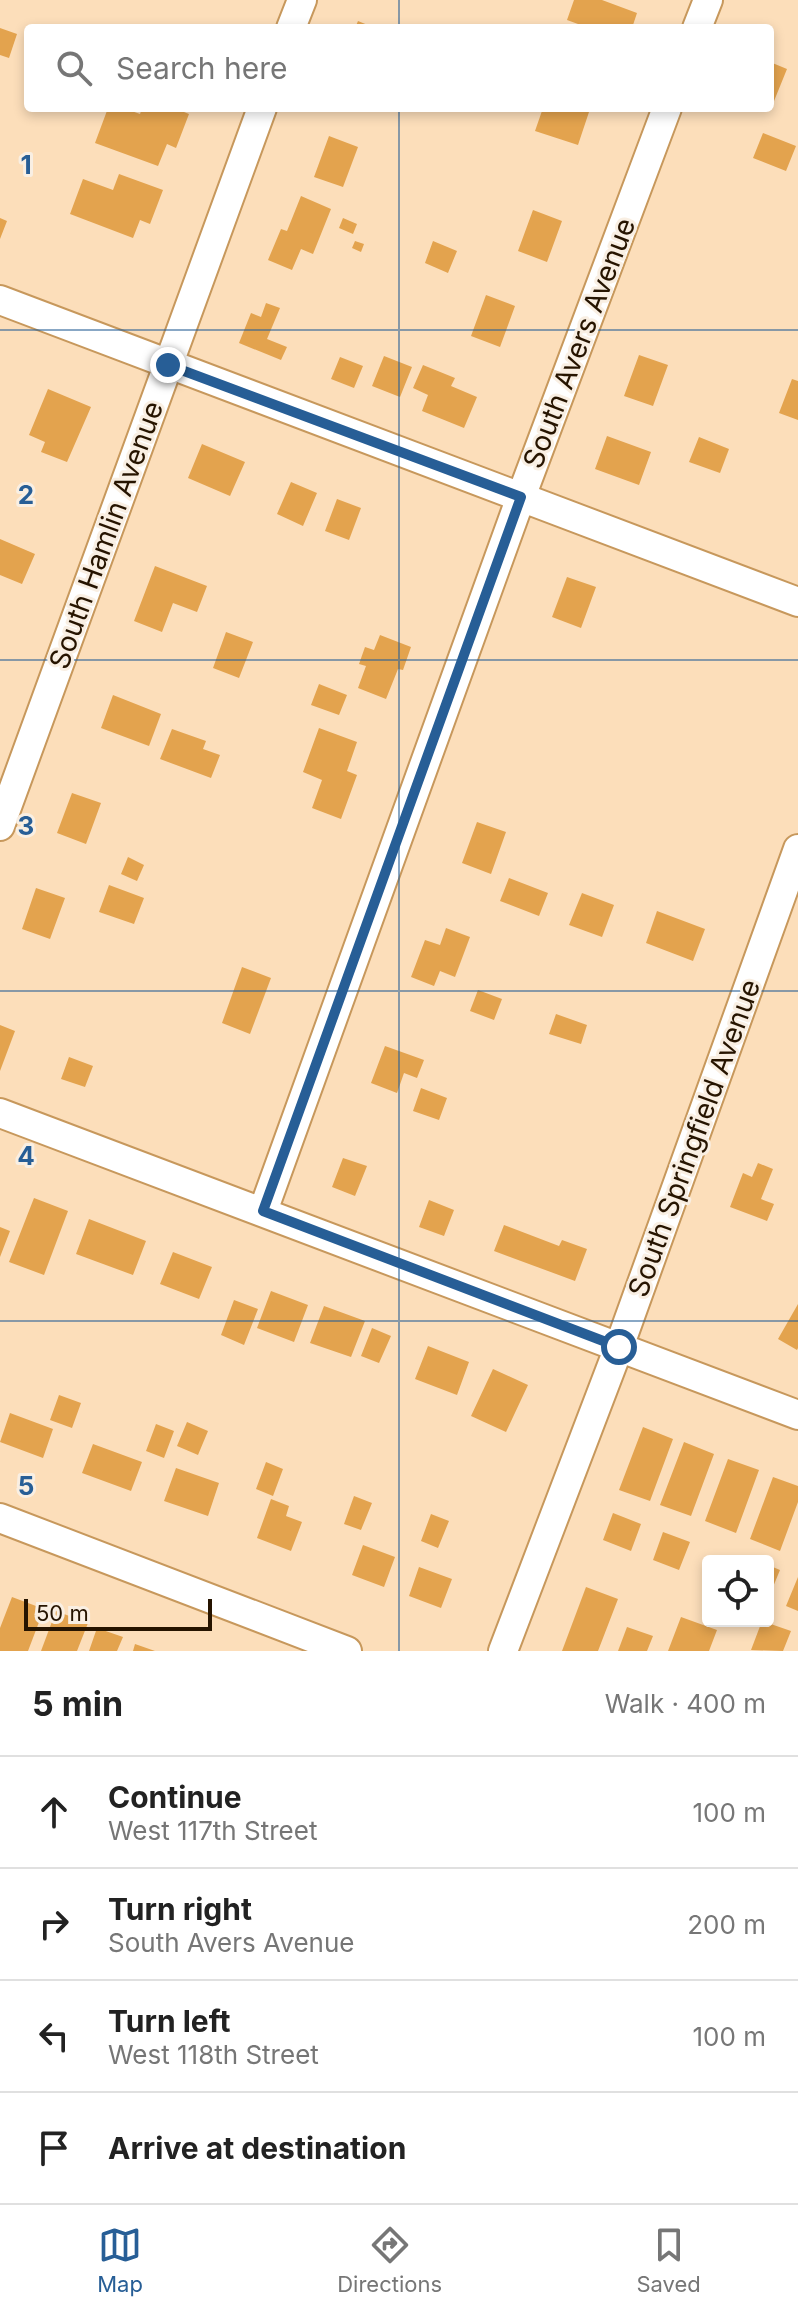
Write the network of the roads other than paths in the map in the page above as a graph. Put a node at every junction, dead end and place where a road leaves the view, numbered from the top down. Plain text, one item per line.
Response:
1 (302, 0) edge
2 (708, 0) edge
3 (293, 24) edge
4 (699, 24) edge
5 (261, 112) edge
6 (665, 112) edge
7 (0, 300) edge
8 (168, 365) junction
9 (521, 497) junction
10 (798, 602) edge
11 (0, 826) edge
12 (798, 849) edge
13 (0, 1113) edge
14 (263, 1211) junction
15 (619, 1347) junction
16 (798, 1415) edge
17 (0, 1518) edge
18 (347, 1651) edge
19 (503, 1651) edge

1 - 3 street
2 - 4 street
5 - 8 street, South Hamlin Avenue
6 - 9 street, South Avers Avenue
7 - 8 street
8 - 9 street
8 - 11 street, South Hamlin Avenue
9 - 10 street
9 - 14 street, South Avers Avenue
12 - 15 street, South Springfield Avenue
13 - 14 street
14 - 15 street
15 - 16 street
15 - 19 street, South Springfield Avenue
17 - 18 street

